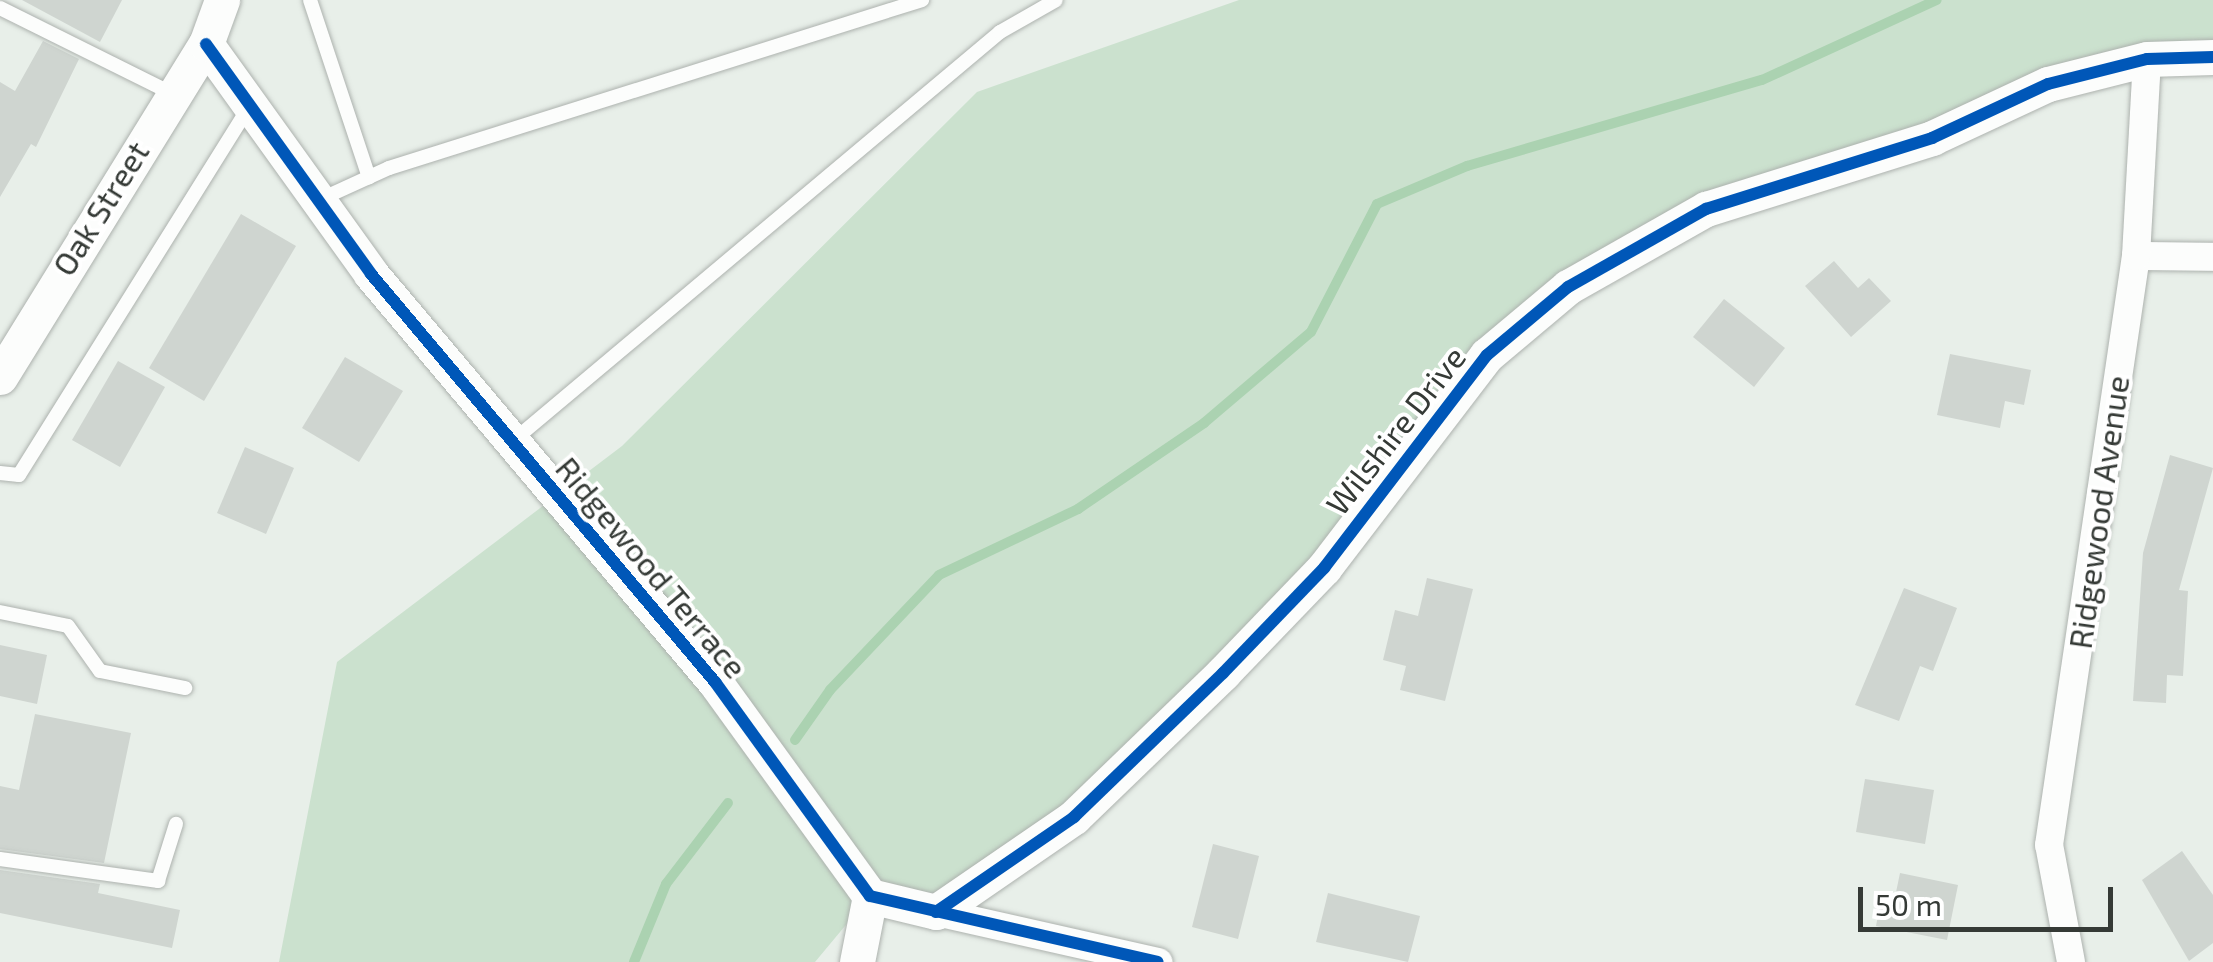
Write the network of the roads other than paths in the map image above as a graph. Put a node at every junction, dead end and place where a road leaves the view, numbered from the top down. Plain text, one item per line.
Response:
1 (222, 0) edge
2 (310, 0) edge
3 (922, 0) edge
4 (1056, 0) edge
5 (0, 8) edge
6 (206, 44) junction
7 (2213, 58) edge
8 (2147, 59) junction
9 (173, 94) junction
10 (250, 106) junction
11 (369, 177) junction
12 (318, 200) junction
13 (2136, 256) junction
14 (2213, 257) edge
15 (32, 319) junction
16 (0, 336) edge
17 (0, 376) edge
18 (512, 442) junction
19 (0, 473) edge
20 (0, 612) edge
21 (185, 688) dead end
22 (176, 824) dead end
23 (0, 859) edge
24 (870, 896) junction
25 (936, 912) junction
26 (857, 962) edge
27 (1158, 962) edge
28 (2070, 962) edge

1 - 6 street, Oak Street
2 - 11 lane
3 - 11 lane
4 - 18 lane
5 - 9 lane
6 - 9 street, Oak Street
6 - 10 street, Ridgewood Terrace
7 - 8 street, Wilshire Drive
8 - 13 street, Ridgewood Avenue
8 - 25 street, Wilshire Drive
9 - 15 street, Oak Street
10 - 12 street, Ridgewood Terrace
10 - 19 lane
11 - 12 lane
12 - 18 street, Ridgewood Terrace
13 - 14 street
13 - 28 street, Ridgewood Avenue
15 - 16 lane
15 - 17 street, Oak Street
18 - 24 street, Ridgewood Terrace
20 - 21 lane
22 - 23 lane
24 - 25 street
24 - 26 street
25 - 27 street

